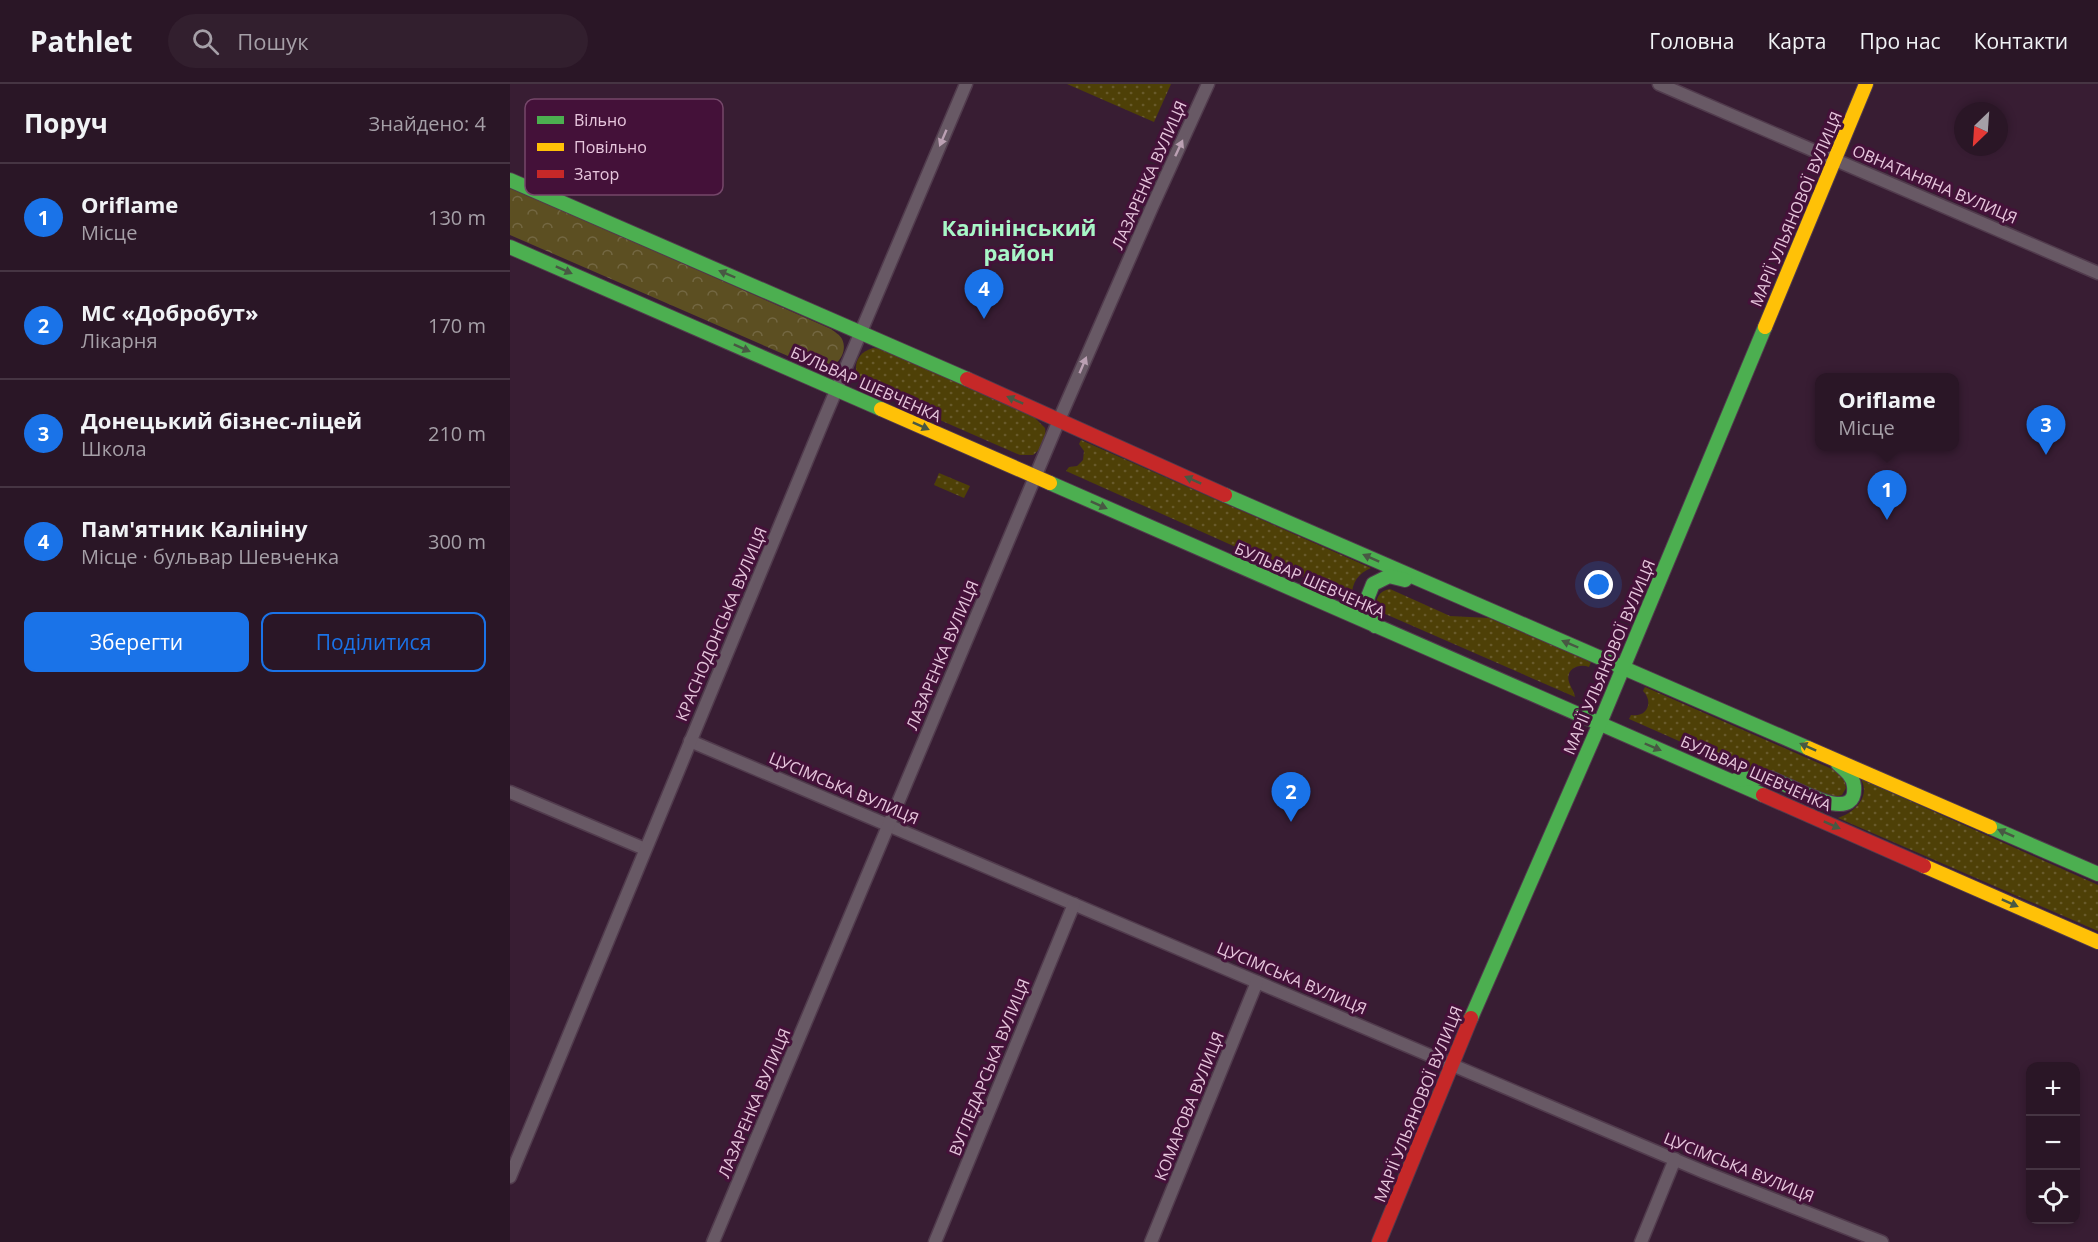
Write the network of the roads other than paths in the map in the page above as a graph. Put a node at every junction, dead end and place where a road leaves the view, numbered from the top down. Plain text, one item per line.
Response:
1 (966, 84) edge
2 (1208, 84) edge
3 (1659, 84) edge
4 (1866, 84) edge
5 (1835, 158) junction
6 (510, 180) edge
7 (525, 186) edge
8 (545, 195) edge
9 (510, 247) edge
10 (2098, 273) edge
11 (861, 332) junction
12 (837, 389) junction
13 (1059, 420) junction
14 (1036, 477) junction
15 (1465, 599) junction
16 (1375, 626) junction
17 (1623, 667) junction
18 (1600, 723) junction
19 (690, 741) junction
20 (1830, 757) junction
21 (1730, 780) junction
22 (510, 792) edge
23 (889, 825) junction
24 (645, 849) junction
25 (2098, 874) edge
26 (1074, 904) junction
27 (2098, 942) edge
28 (1257, 982) junction
29 (1451, 1064) junction
30 (1674, 1159) junction
31 (510, 1178) edge
32 (713, 1242) edge
33 (935, 1242) edge
34 (1150, 1242) edge
35 (1379, 1242) edge
36 (1641, 1242) edge
37 (1882, 1242) edge

1 -> 11 street, КРАСНОДОНСЬКА ВУЛИЦЯ
13 -> 2 street, ЛАЗАРЕНКА ВУЛИЦЯ
3 - 5 street, ОВНАТАНЯНА ВУЛИЦЯ
4 - 5 main road, МАРІЇ УЛЬЯНОВОЇ ВУЛИЦЯ
5 - 10 street, ОВНАТАНЯНА ВУЛИЦЯ
5 - 17 main road, МАРІЇ УЛЬЯНОВОЇ ВУЛИЦЯ
7 -> 6 main road
11 -> 8 main road
9 -> 12 main road, БУЛЬВАР ШЕВЧЕНКА
11 - 12 street, КРАСНОДОНСЬКА ВУЛИЦЯ
13 -> 11 main road
12 -> 14 main road, БУЛЬВАР ШЕВЧЕНКА
12 - 19 street, КРАСНОДОНСЬКА ВУЛИЦЯ
13 - 14 street, ЛАЗАРЕНКА ВУЛИЦЯ
15 -> 13 main road
14 -> 16 main road, БУЛЬВАР ШЕВЧЕНКА
14 - 23 street, ЛАЗАРЕНКА ВУЛИЦЯ
15 - 16 main road
17 -> 15 main road
16 - 18 main road, БУЛЬВАР ШЕВЧЕНКА
17 - 18 main road, МАРІЇ УЛЬЯНОВОЇ ВУЛИЦЯ
20 -> 17 main road
18 -> 21 main road, БУЛЬВАР ШЕВЧЕНКА
18 - 29 main road, МАРІЇ УЛЬЯНОВОЇ ВУЛИЦЯ
19 - 23 street, ЦУСІМСЬКА ВУЛИЦЯ
19 - 24 street, КРАСНОДОНСЬКА ВУЛИЦЯ
20 - 21 main road
25 -> 20 main road
21 -> 27 main road, БУЛЬВАР ШЕВЧЕНКА
22 - 24 street
23 - 26 street, ЦУСІМСЬКА ВУЛИЦЯ
23 - 32 street, ЛАЗАРЕНКА ВУЛИЦЯ
24 - 31 street, КРАСНОДОНСЬКА ВУЛИЦЯ
26 - 28 street, ЦУСІМСЬКА ВУЛИЦЯ
26 - 33 street, ВУГЛЕДАРСЬКА ВУЛИЦЯ
28 - 29 street, ЦУСІМСЬКА ВУЛИЦЯ
28 - 34 street, КОМАРОВА ВУЛИЦЯ
29 - 30 street, ЦУСІМСЬКА ВУЛИЦЯ
29 - 35 main road, МАРІЇ УЛЬЯНОВОЇ ВУЛИЦЯ
30 - 36 street
30 - 37 street, ЦУСІМСЬКА ВУЛИЦЯ

